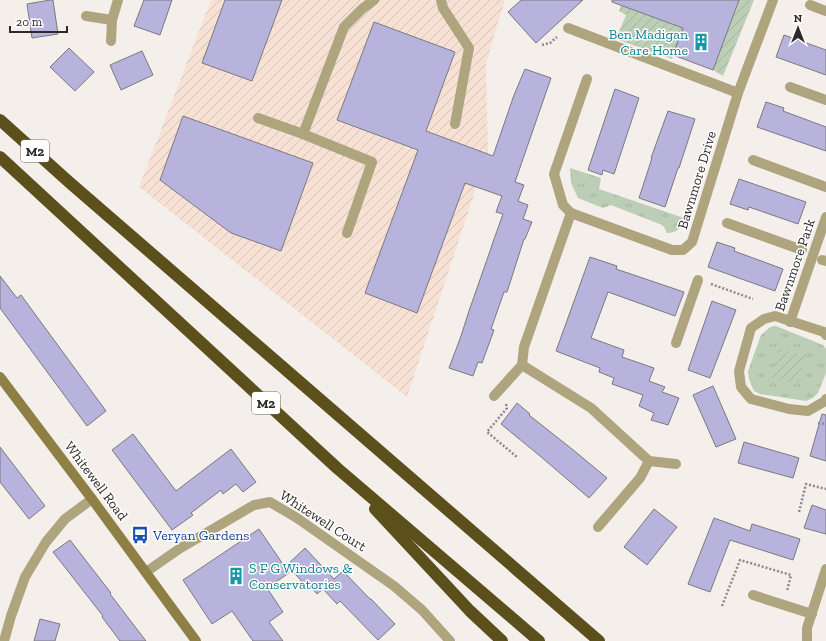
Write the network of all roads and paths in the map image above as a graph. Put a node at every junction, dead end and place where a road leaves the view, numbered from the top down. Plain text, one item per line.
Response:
1 (118, 0) edge
2 (374, 0) edge
3 (441, 0) edge
4 (773, 0) edge
5 (810, 5) dead end
6 (826, 11) edge
7 (86, 16) dead end
8 (112, 20) junction
9 (568, 28) dead end
10 (111, 41) dead end
11 (587, 79) dead end
12 (790, 86) dead end
13 (738, 93) junction
14 (826, 100) edge
15 (258, 118) dead end
16 (0, 120) edge
17 (455, 124) dead end
18 (303, 134) junction
19 (0, 157) edge
20 (753, 160) dead end
21 (826, 186) edge
22 (571, 212) junction
23 (826, 217) edge
24 (727, 223) dead end
25 (347, 233) dead end
26 (802, 250) dead end
27 (698, 280) joint
28 (753, 299) dead end
29 (790, 322) junction
30 (826, 335) edge
31 (676, 343) dead end
32 (522, 365) junction
33 (0, 377) edge
34 (494, 396) dead end
35 (826, 399) edge
36 (505, 402) dead end
37 (517, 457) dead end
38 (649, 461) junction
39 (676, 464) dead end
40 (337, 468) junction
41 (826, 489) edge
42 (92, 499) junction
43 (799, 512) dead end
44 (598, 527) dead end
45 (826, 568) edge
46 (146, 572) junction
47 (791, 575) dead end
48 (753, 595) dead end
49 (722, 606) dead end
50 (812, 614) junction
51 (581, 626) junction
52 (4, 641) edge
53 (196, 641) edge
54 (450, 641) edge
55 (502, 641) edge
56 (539, 641) edge
57 (599, 641) edge
58 (606, 641) edge
59 (807, 641) edge

1 - 8 street
2 - 18 street
3 - 17 street
4 - 13 street, Bawnmore Drive
5 - 6 street
7 - 8 street
8 - 10 street
9 - 13 street
11 - 22 street
12 - 14 street
13 - 22 street, Bawnmore Drive
15 - 18 street
16 - 51 highway, M2
18 - 25 street
19 - 40 highway, M2
20 - 21 street
22 - 32 street
23 - 29 street, Bawnmore Park
24 - 26 street
27 - 28 path
27 - 31 street
29 - 30 street, Bawnmore Park
29 - 35 street, Bawnmore Park
32 - 34 street
32 - 38 street
33 - 42 street, Whitewell Road
36 - 37 path
38 - 39 street
38 - 44 street
40 - 55 highway
40 - 56 highway, M2
41 - 43 path
42 - 46 street, Whitewell Road
42 - 52 street
45 - 50 street
46 - 53 street, Whitewell Road
46 - 54 street, Whitewell Court
47 - 49 path
48 - 50 street
50 - 59 street
51 - 57 highway, M2
51 - 58 highway

